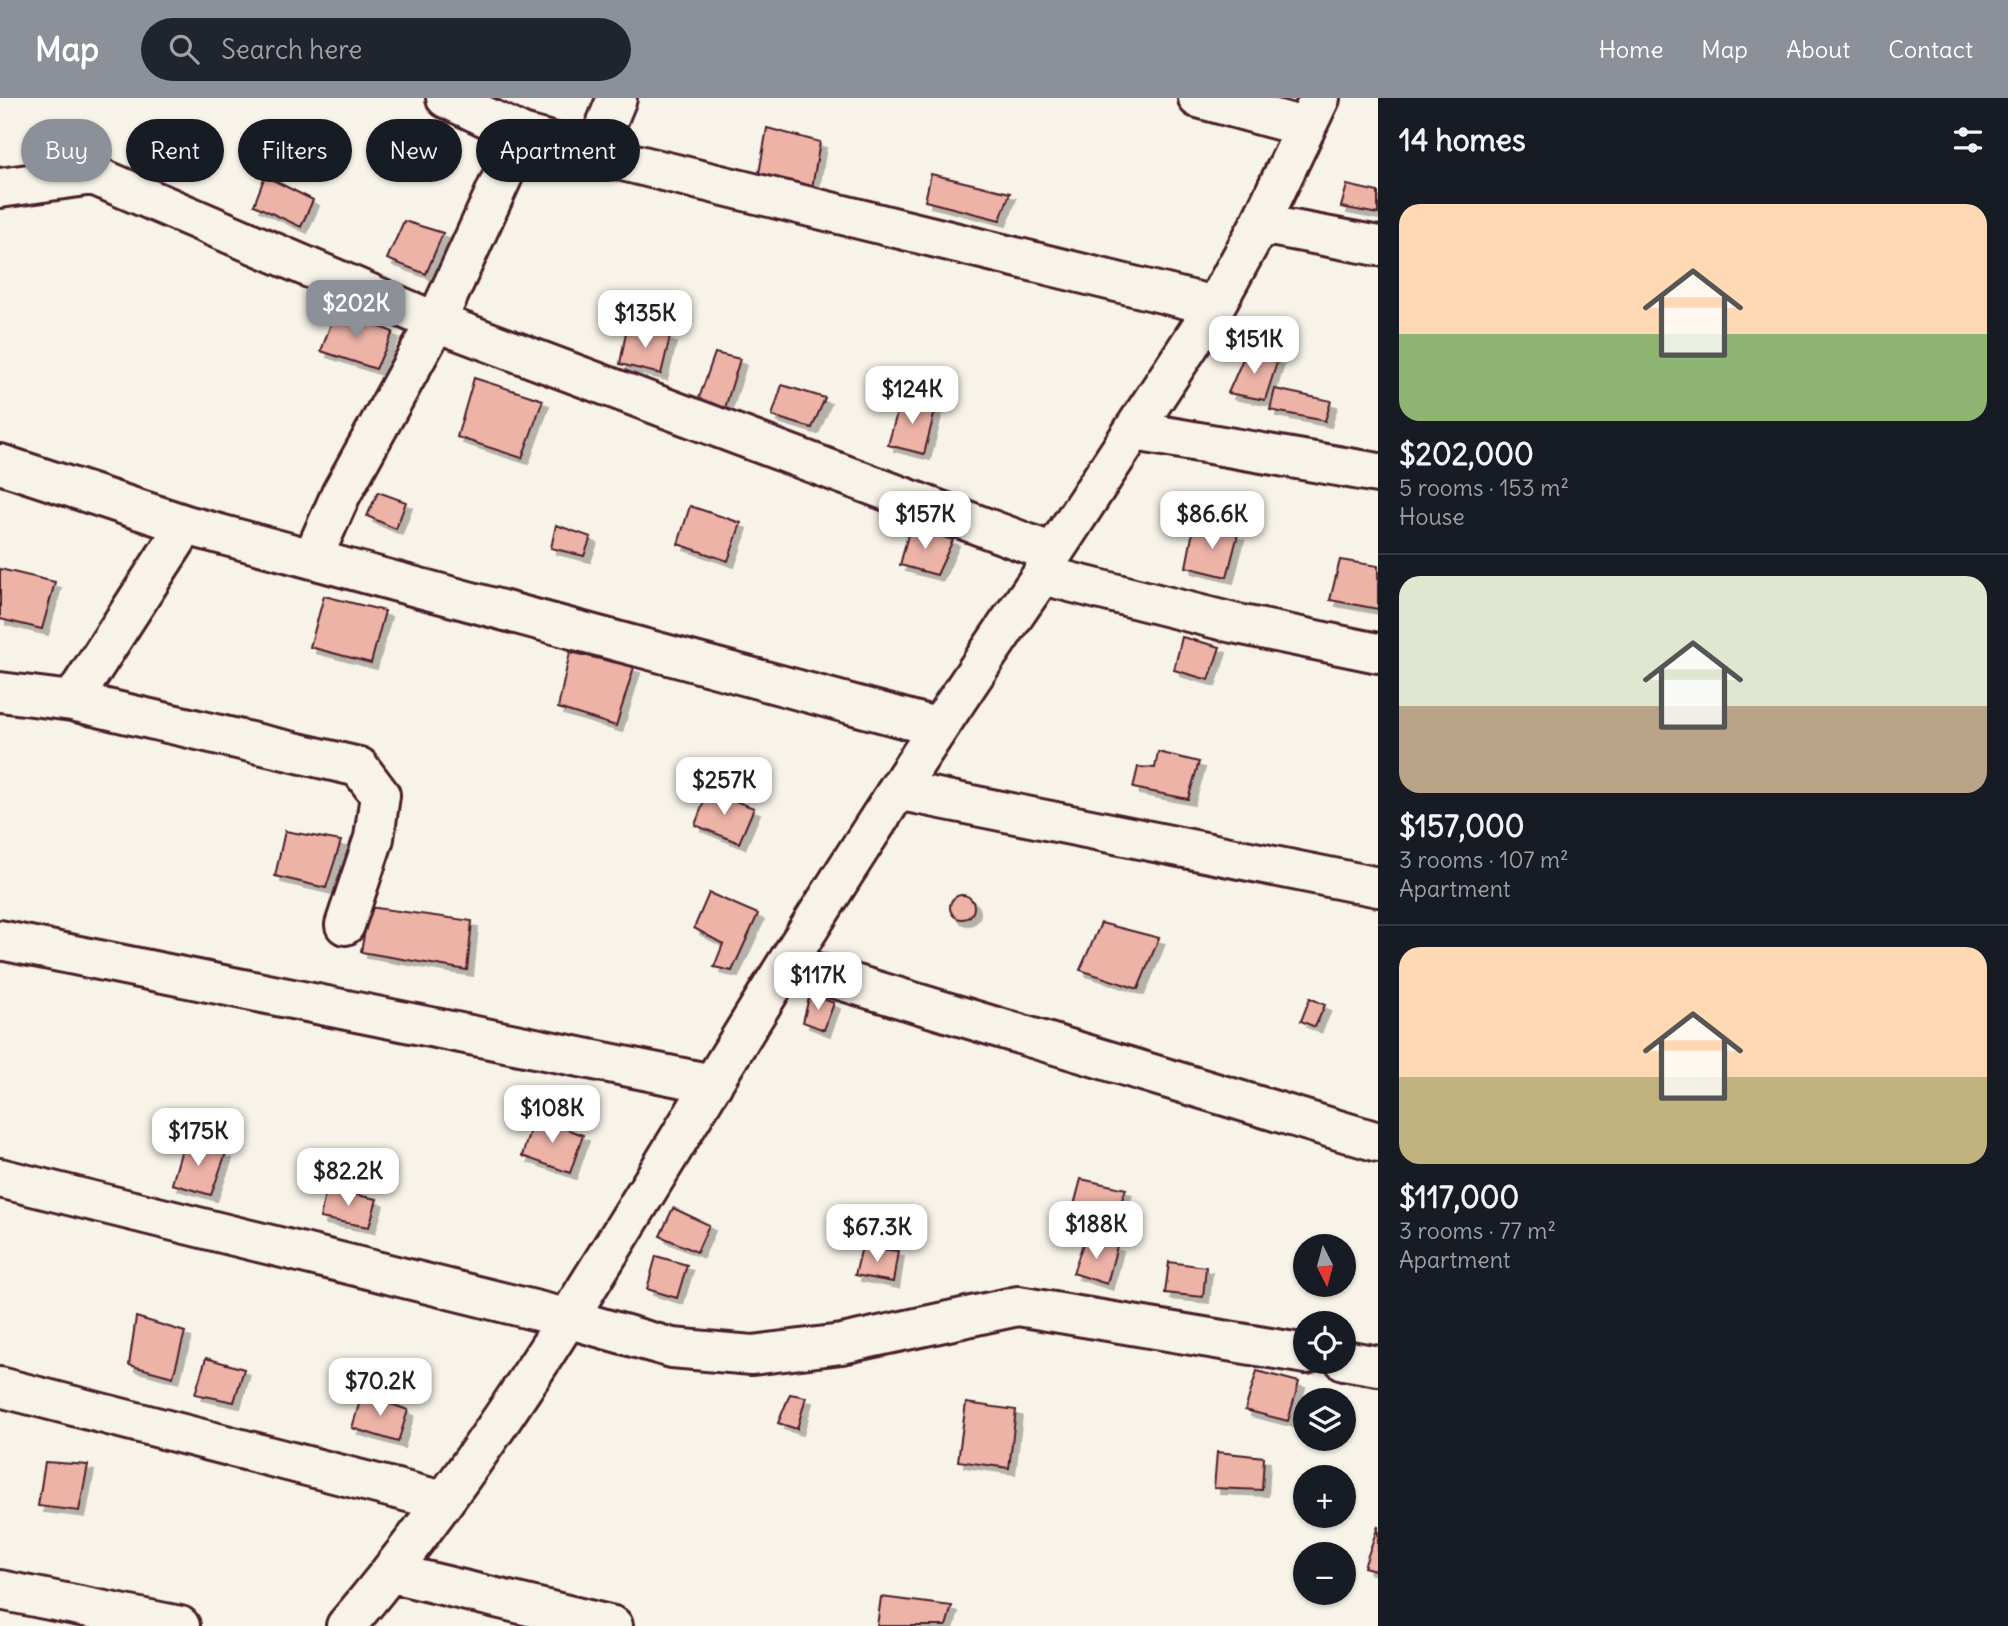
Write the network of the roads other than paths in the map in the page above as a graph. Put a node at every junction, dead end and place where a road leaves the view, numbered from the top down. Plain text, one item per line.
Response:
1 (446, 98) edge
2 (617, 98) edge
3 (1198, 98) edge
4 (1312, 113) edge
5 (490, 119) edge
6 (608, 119) edge
7 (640, 164) edge
8 (500, 182) edge
9 (0, 188) edge
10 (1260, 223) junction
11 (1378, 246) edge
12 (1216, 306) junction
13 (436, 322) junction
14 (1135, 431) junction
15 (0, 464) edge
16 (1378, 473) edge
17 (186, 525) junction
18 (312, 559) junction
19 (1047, 564) junction
20 (1378, 653) edge
21 (0, 692) edge
22 (72, 701) junction
23 (936, 727) junction
24 (897, 790) junction
25 (1378, 887) edge
26 (345, 925) dead end
27 (0, 940) edge
28 (787, 964) junction
29 (713, 1084) junction
30 (1378, 1142) edge
31 (0, 1178) edge
32 (570, 1320) junction
33 (1293, 1352) edge
34 (1356, 1362) edge
35 (1378, 1366) edge
36 (0, 1387) edge
37 (443, 1501) junction
38 (391, 1573) junction
39 (0, 1590) edge
40 (180, 1626) edge
41 (346, 1626) edge
42 (613, 1626) edge

1 - 5 street
2 - 6 street
3 - 4 street
4 - 10 street
7 - 12 street
8 - 13 street
9 - 13 street
10 - 11 street
10 - 12 street
12 - 14 street
13 - 18 street
13 - 19 street
14 - 16 street
14 - 19 street
15 - 17 street
17 - 18 street
17 - 22 street
18 - 23 street
19 - 20 street
19 - 23 street
21 - 22 street
22 - 26 street
23 - 24 street
24 - 25 street
24 - 28 street
27 - 29 street
28 - 29 street
28 - 30 street
29 - 32 street
31 - 32 street
32 - 33 street
32 - 37 street
34 - 35 street
36 - 37 street
37 - 38 street
38 - 41 street
38 - 42 street
39 - 40 street

